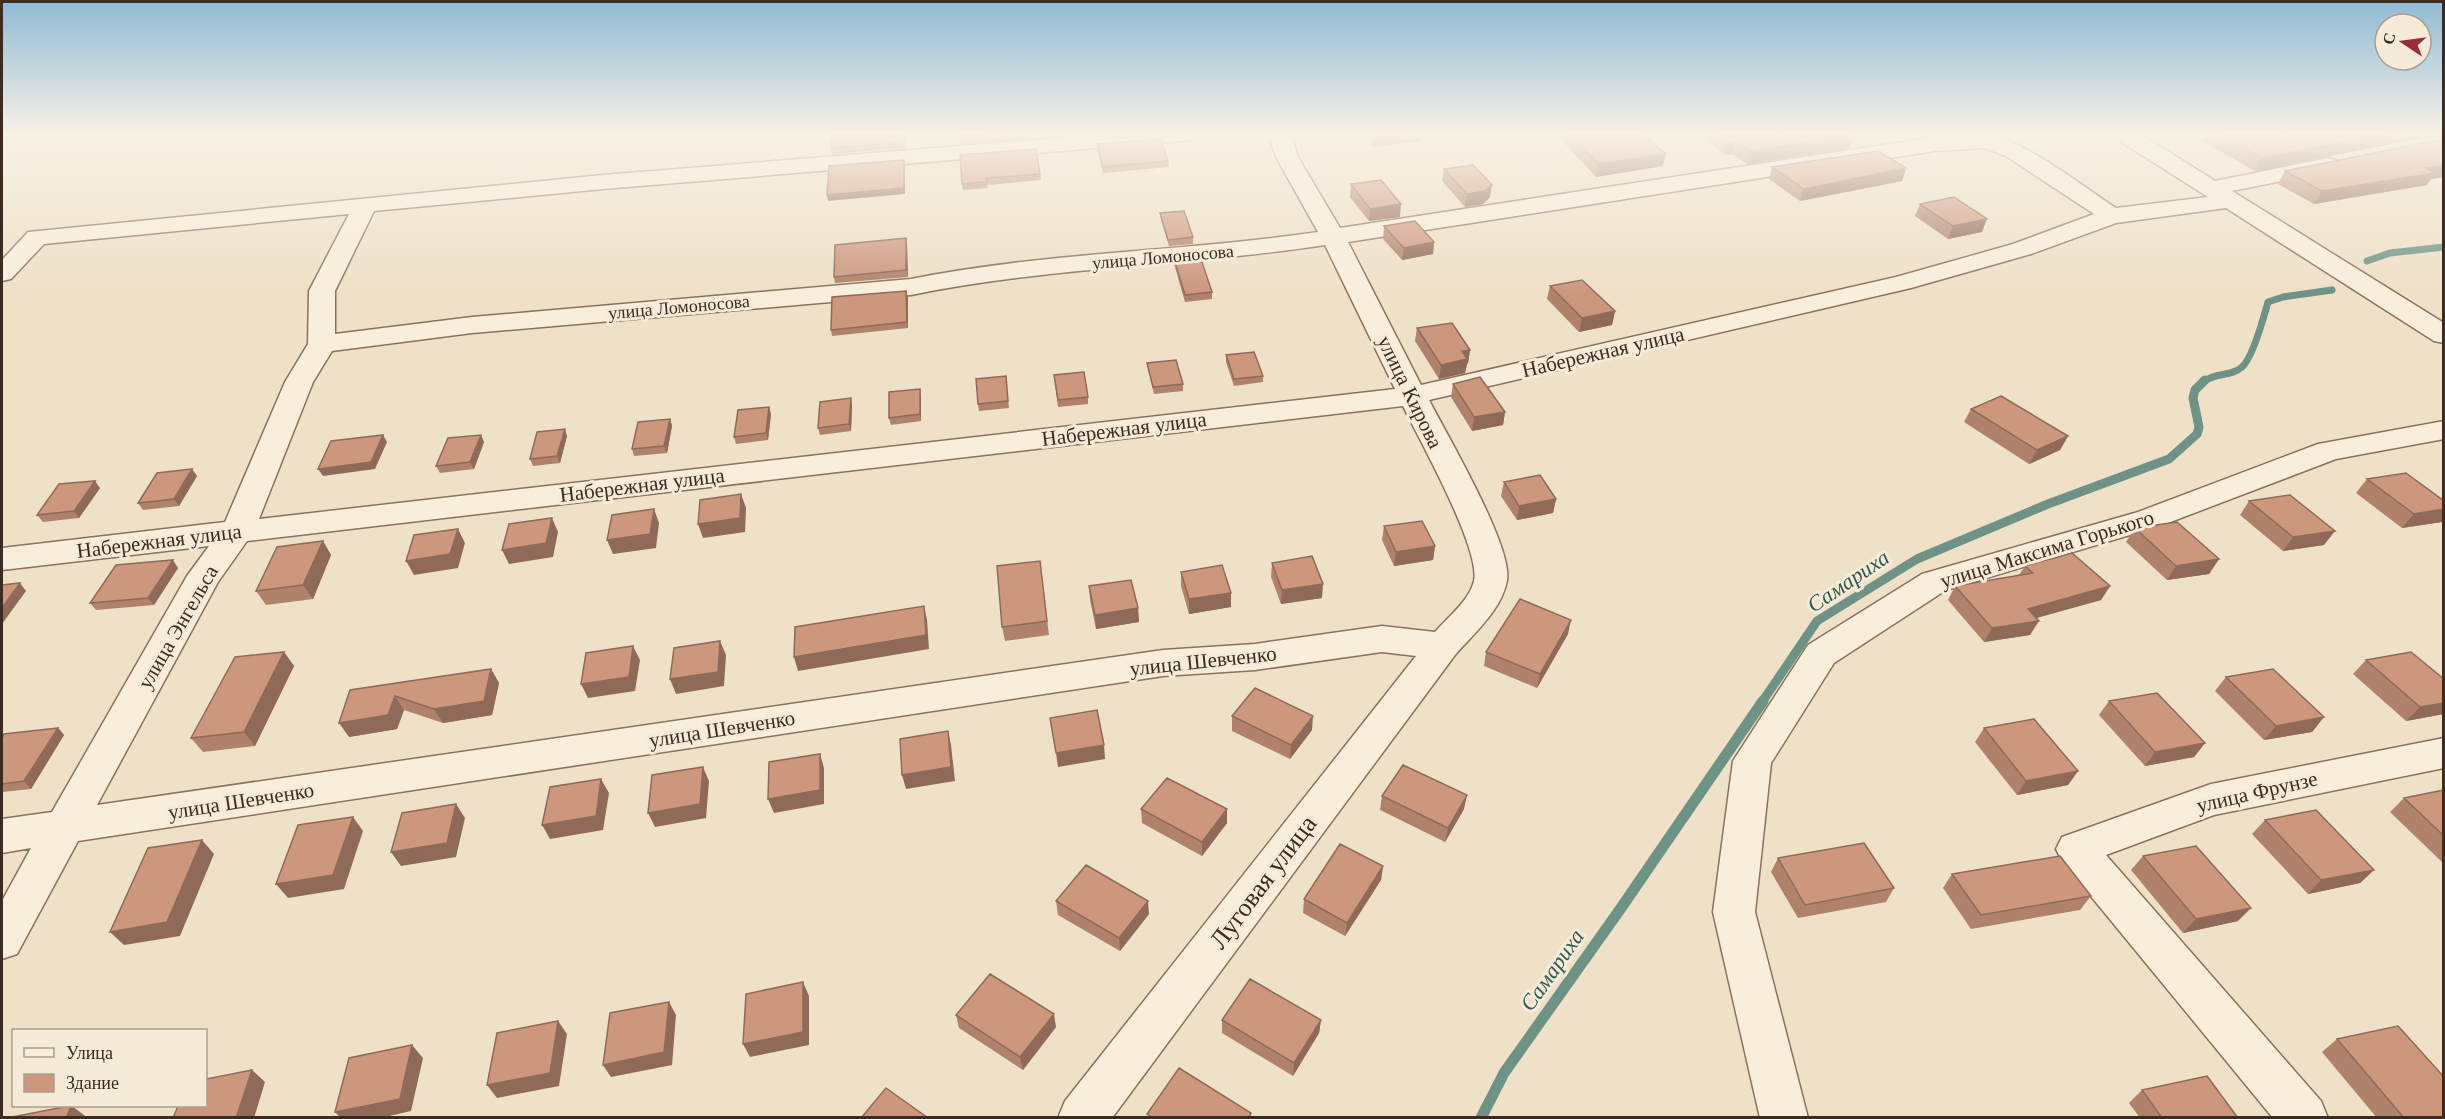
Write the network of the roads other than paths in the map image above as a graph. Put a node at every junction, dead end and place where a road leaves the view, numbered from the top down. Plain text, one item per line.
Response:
1 (549, 187) edge
2 (1304, 187) edge
3 (1655, 187) edge
4 (2069, 187) edge
5 (2207, 187) edge
6 (2248, 187) edge
7 (2219, 195) junction
8 (364, 205) junction
9 (2112, 216) junction
10 (1333, 237) junction
11 (2, 274) edge
12 (2444, 335) edge
13 (322, 344) junction
14 (1411, 396) junction
15 (2444, 430) edge
16 (237, 532) junction
17 (2, 559) edge
18 (1443, 646) junction
19 (2444, 753) edge
20 (64, 828) junction
21 (2, 836) edge
22 (2, 940) edge
23 (1783, 1116) edge
24 (1082, 1118) edge
25 (2304, 1118) edge

1 - 8 street
2 - 10 street, улица Кирова
3 - 10 street, улица Ломоносова
4 - 9 street, улица Ломоносова
5 - 7 street
6 - 7 street, Набережная улица
7 - 9 street, Набережная улица
7 - 12 street
8 - 11 street
8 - 13 street
9 - 14 street, Набережная улица
10 - 13 street, улица Ломоносова
10 - 14 street, улица Кирова
13 - 16 street, улица Энгельса
14 - 16 street, Набережная улица
14 - 18 street, улица Кирова
15 - 23 street, улица Максима Горького
16 - 17 street, Набережная улица
16 - 20 street, улица Энгельса
18 - 20 street, улица Шевченко
18 - 24 street, Луговая улица
19 - 25 street, улица Фрунзе
20 - 21 street, улица Шевченко
20 - 22 street, улица Энгельса

